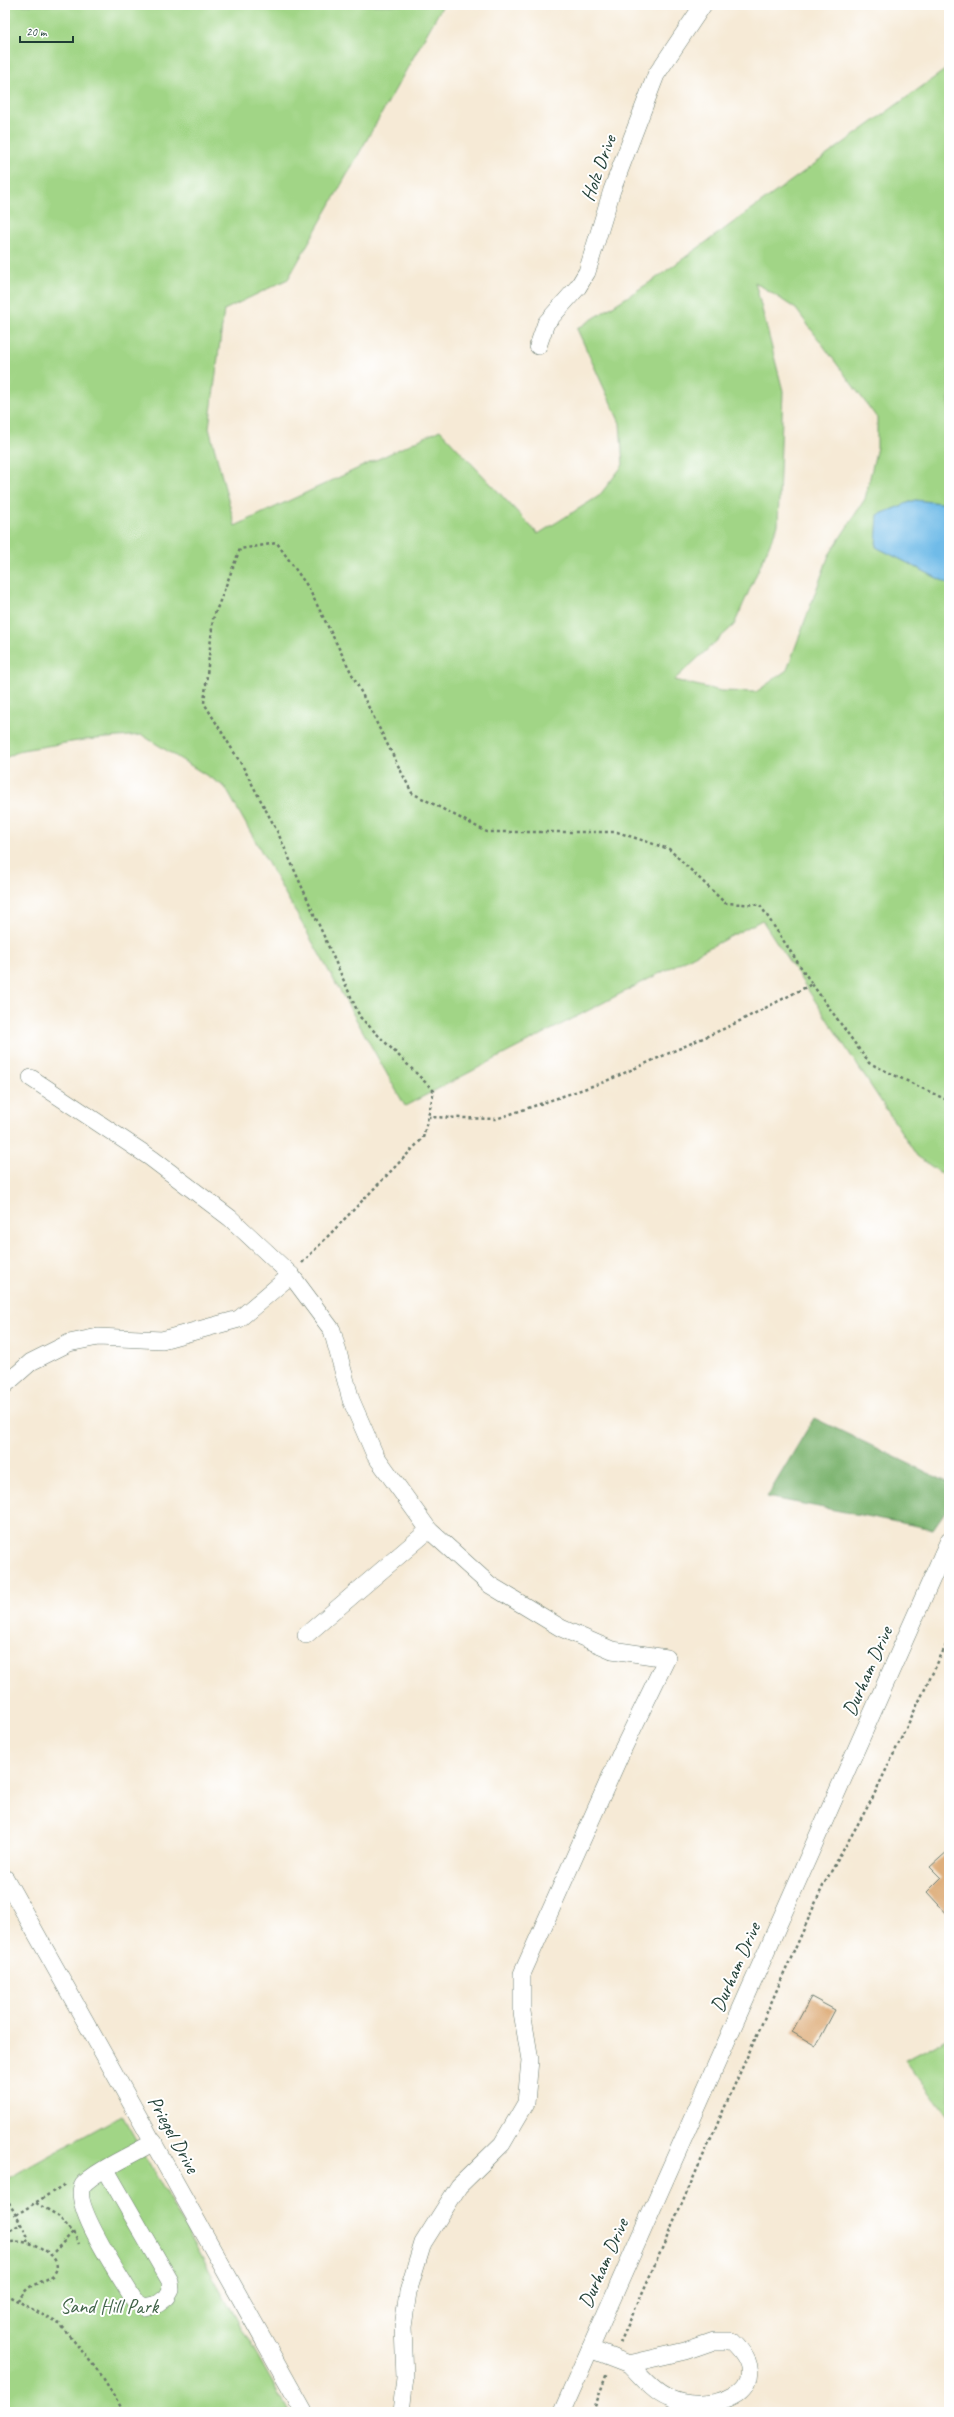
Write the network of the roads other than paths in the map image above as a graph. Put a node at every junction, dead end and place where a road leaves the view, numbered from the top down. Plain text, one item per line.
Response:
1 (703, 5) edge
2 (538, 346) dead end
3 (31, 1078) dead end
4 (290, 1275) junction
5 (5, 1385) edge
6 (429, 1530) junction
7 (949, 1540) edge
8 (306, 1635) dead end
9 (5, 1878) edge
10 (154, 2142) junction
11 (106, 2170) junction
12 (590, 2349) junction
13 (621, 2361) junction
14 (304, 2412) edge
15 (401, 2412) edge
16 (562, 2412) edge

1 - 2 street, Holz Drive
3 - 4 street
4 - 5 street
4 - 6 street
6 - 8 street
6 - 15 street
7 - 12 street, Durham Drive
9 - 10 street, Priegel Drive
10 - 11 street
10 - 14 street, Priegel Drive
11 - 11 street
12 - 13 street
12 - 16 street, Durham Drive
13 - 13 street

